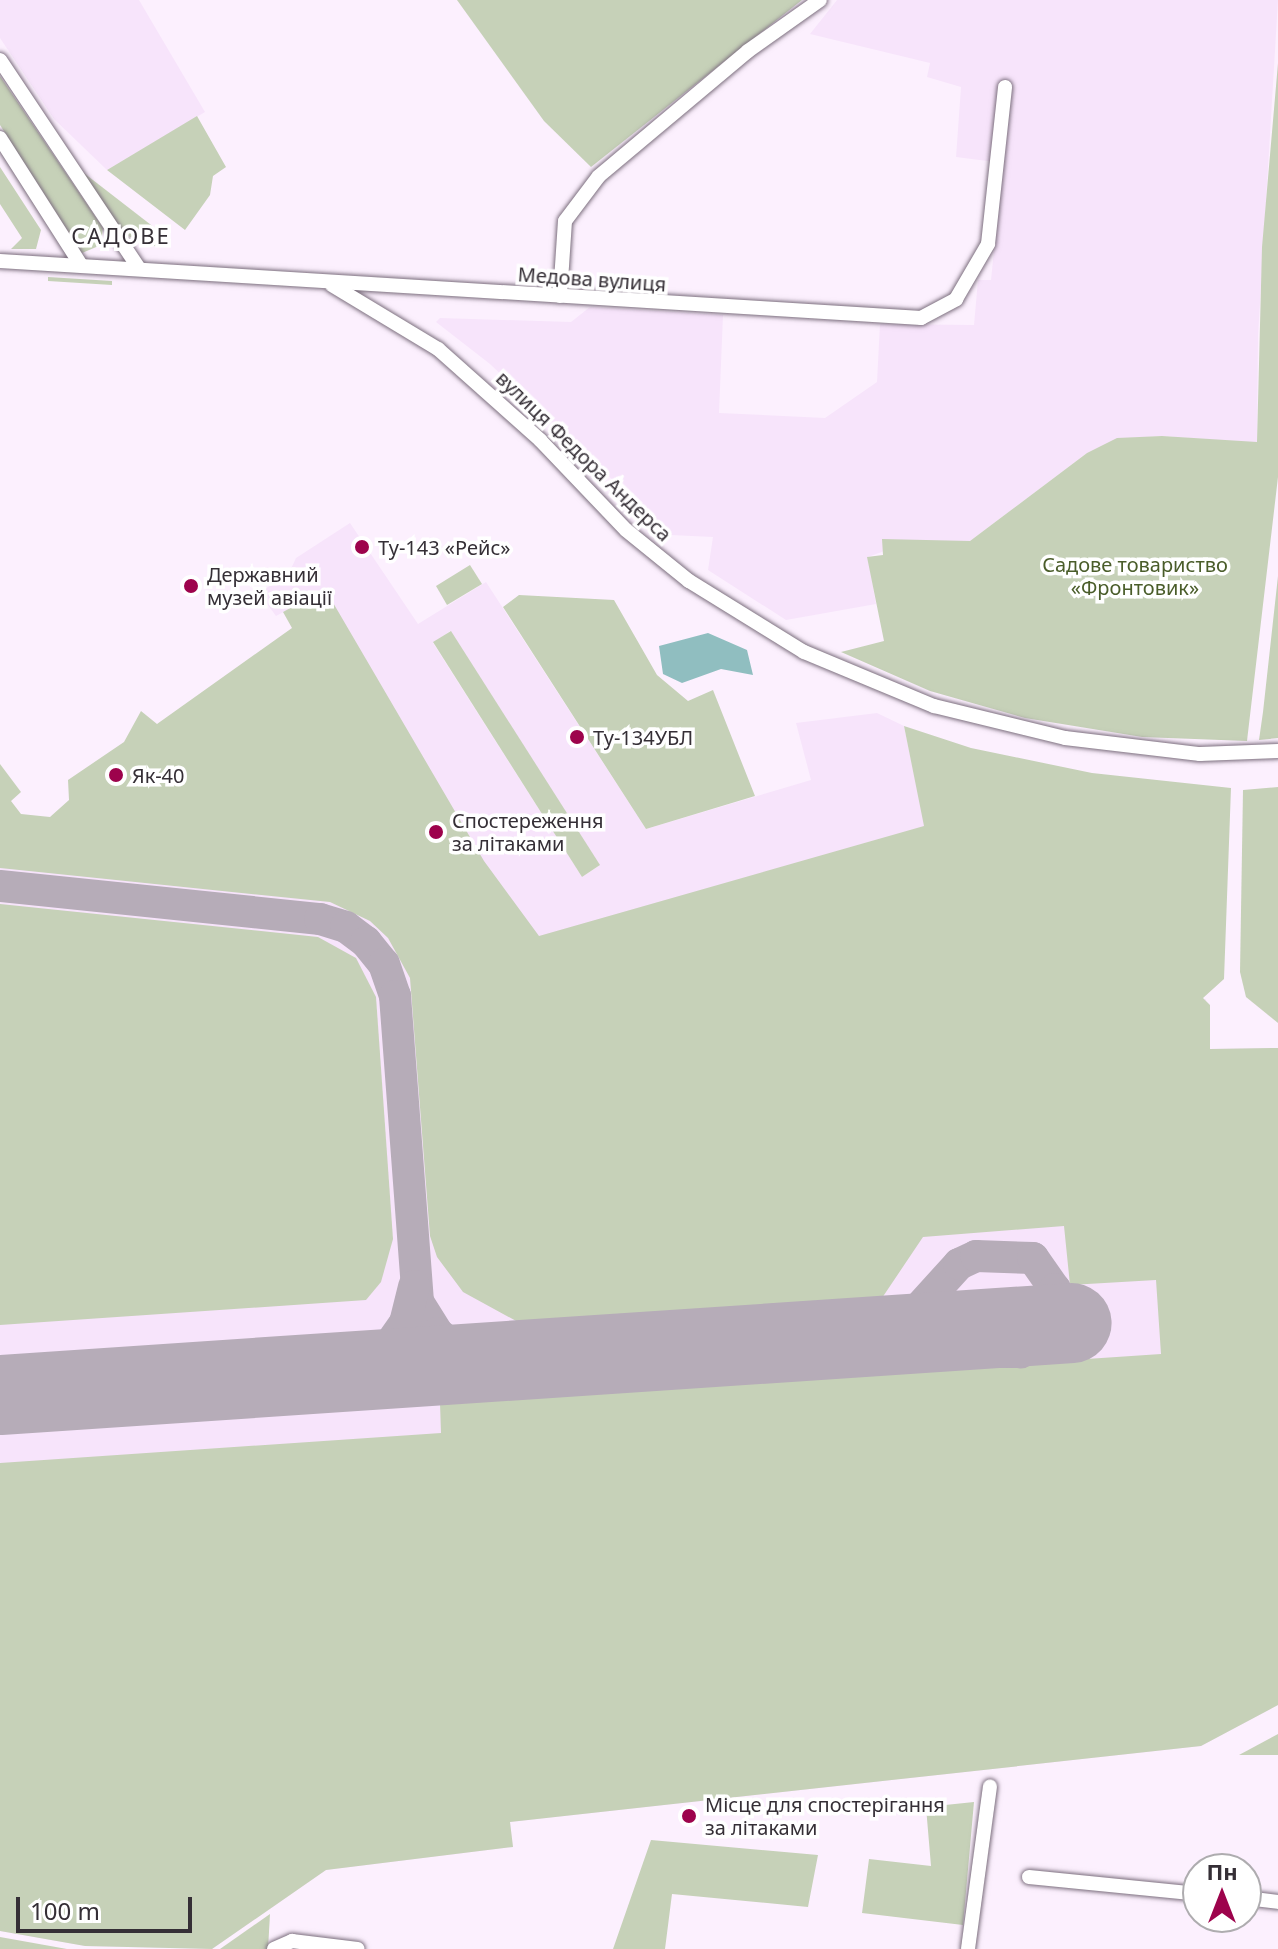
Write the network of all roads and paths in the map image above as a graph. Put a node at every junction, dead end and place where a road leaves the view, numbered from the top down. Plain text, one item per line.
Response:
1 (820, 0) edge
2 (0, 60) edge
3 (1005, 87) dead end
4 (0, 138) edge
5 (0, 261) edge
6 (81, 265) junction
7 (138, 267) junction
8 (328, 283) junction
9 (560, 296) junction
10 (1278, 751) edge
11 (990, 1786) dead end
12 (1029, 1877) dead end
13 (1182, 1892) edge
14 (274, 1949) edge
15 (358, 1949) edge
16 (968, 1949) edge

1 - 9 street
2 - 7 street
3 - 9 street, Медова вулиця
4 - 6 street
5 - 6 street, Медова вулиця
6 - 7 street, Медова вулиця
7 - 8 street, Медова вулиця
8 - 9 street, Медова вулиця
8 - 10 street, вулиця Федора Андерса
11 - 16 street
12 - 13 street
14 - 15 street

